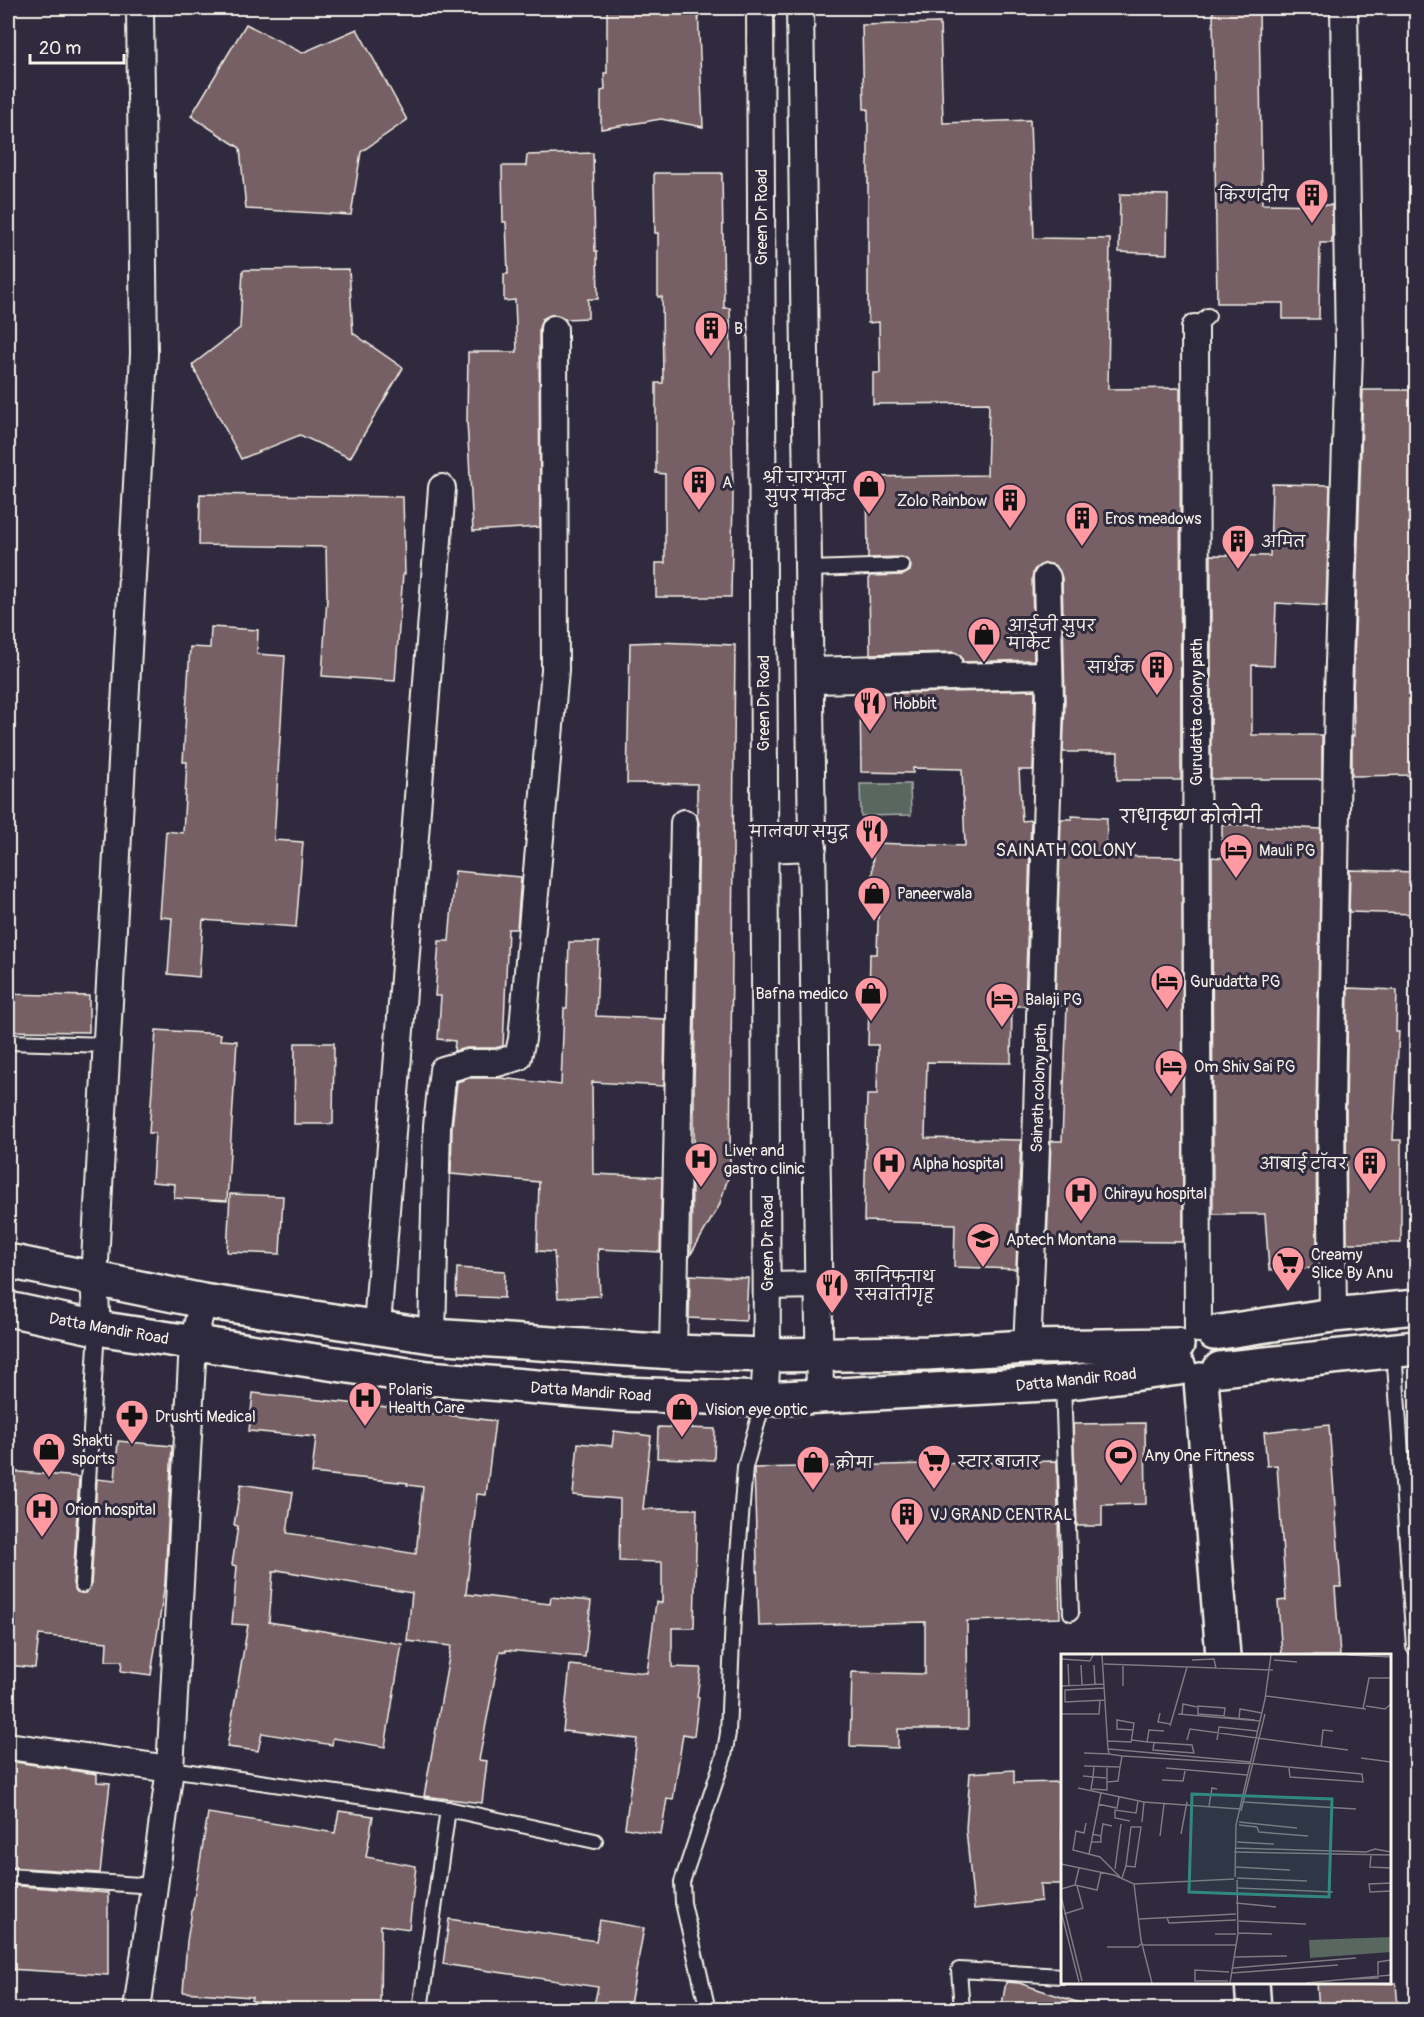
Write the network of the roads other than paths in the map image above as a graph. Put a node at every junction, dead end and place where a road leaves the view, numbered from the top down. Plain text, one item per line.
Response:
1 (140, 8) edge
2 (760, 8) edge
3 (800, 8) edge
4 (1344, 8) edge
5 (760, 39) junction
6 (801, 39) junction
7 (1202, 322) dead end
8 (554, 328) dead end
9 (442, 488) dead end
10 (902, 566) dead end
11 (809, 569) junction
12 (1047, 578) dead end
13 (954, 661) dead end
14 (810, 672) junction
15 (1049, 675) junction
16 (684, 823) dead end
17 (813, 847) junction
18 (764, 849) junction
19 (8, 1042) edge
20 (107, 1045) junction
21 (8, 1261) edge
22 (94, 1280) junction
23 (820, 1285) junction
24 (767, 1286) junction
25 (203, 1301) junction
26 (1416, 1307) edge
27 (8, 1310) edge
28 (1333, 1315) junction
29 (376, 1326) junction
30 (97, 1328) junction
31 (432, 1336) junction
32 (193, 1343) junction
33 (1027, 1347) junction
34 (1405, 1349) edge
35 (673, 1352) junction
36 (1198, 1354) junction
37 (767, 1355) junction
38 (821, 1355) junction
39 (1063, 1383) junction
40 (820, 1396) junction
41 (764, 1399) junction
42 (82, 1585) dead end
43 (1071, 1612) dead end
44 (1414, 1647) dead end
45 (1222, 1654) edge
46 (8, 1746) edge
47 (171, 1769) junction
48 (448, 1809) junction
49 (596, 1841) dead end
50 (8, 1876) edge
51 (154, 1887) junction
52 (1061, 1976) edge
53 (1252, 1984) edge
54 (137, 2010) edge
55 (420, 2010) edge
56 (708, 2010) edge
57 (962, 2010) edge
58 (1254, 2010) edge

1 - 20 street
2 - 5 street, Green Dr Road
3 - 6 street
4 - 28 street
5 - 6 street
5 - 18 street, Green Dr Road
6 - 11 street
7 - 36 street, Gurudatta colony path
8 - 31 street
9 - 29 street
10 - 11 lane
11 - 14 street
12 - 15 street, Sainath colony path
13 - 14 lane
14 - 15 street
14 - 17 street
15 - 33 street, Sainath colony path
16 - 35 street
17 - 18 street
17 - 23 street
18 - 24 street, Green Dr Road
19 - 20 lane
20 - 22 street
21 - 22 main road, Datta Mandir Road
22 - 25 main road, Datta Mandir Road
22 - 30 street
23 - 24 street
23 - 38 street
24 - 37 street, Green Dr Road
25 - 29 main road, Datta Mandir Road
25 - 32 street
26 - 28 main road, Datta Mandir Road
27 - 30 main road, Datta Mandir Road
28 - 36 main road, Datta Mandir Road
29 - 31 main road, Datta Mandir Road
30 - 32 main road, Datta Mandir Road
30 - 42 lane
31 - 35 main road, Datta Mandir Road
32 - 41 main road, Datta Mandir Road
32 - 47 street
33 - 36 main road, Datta Mandir Road
33 - 38 main road, Datta Mandir Road
34 - 36 main road, Datta Mandir Road
34 - 44 lane
35 - 37 main road, Datta Mandir Road
36 - 39 main road, Datta Mandir Road
36 - 45 main road
37 - 38 main road, Datta Mandir Road
37 - 41 street, Green Dr Road
38 - 40 street
39 - 40 main road, Datta Mandir Road
39 - 43 lane
40 - 41 main road, Datta Mandir Road
41 - 56 lane
46 - 47 street
47 - 48 lane
47 - 51 street
48 - 49 lane
48 - 55 lane
50 - 51 lane
51 - 54 street
52 - 57 lane
53 - 58 main road

